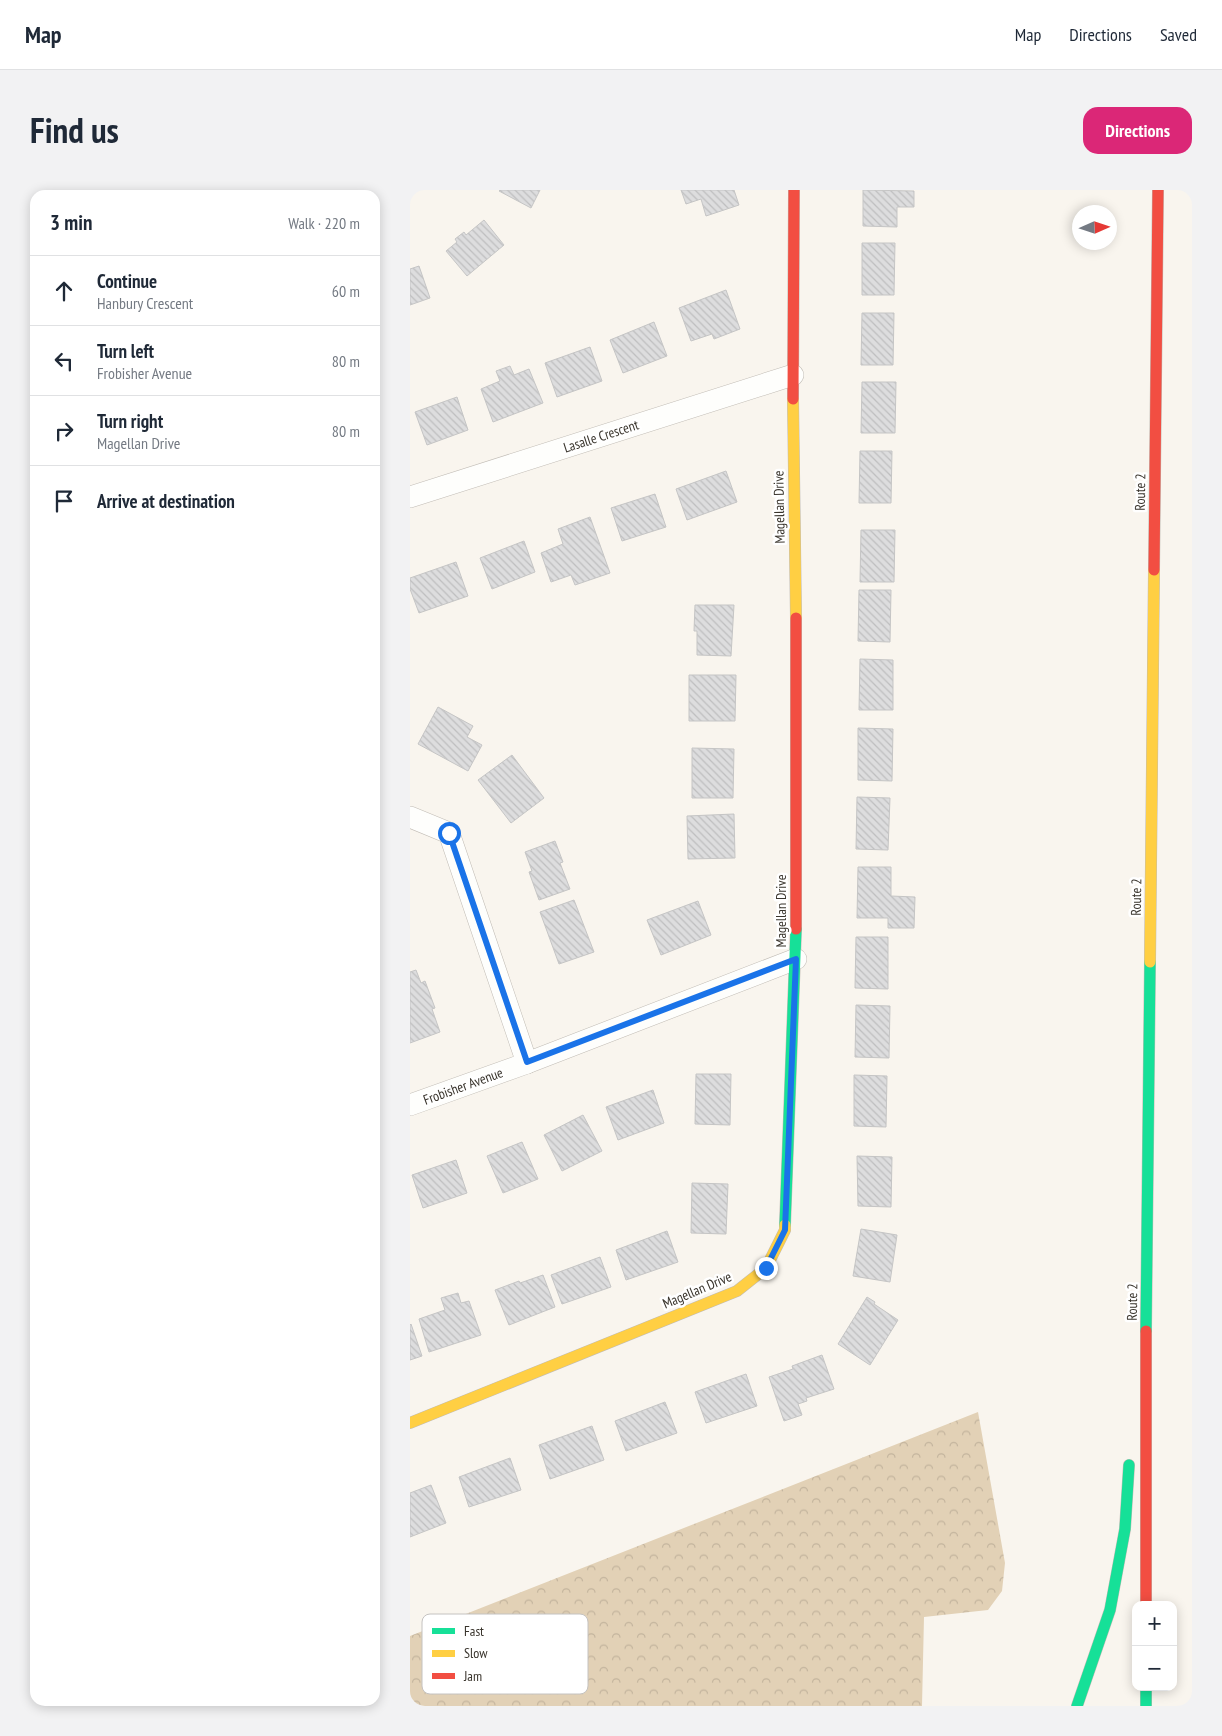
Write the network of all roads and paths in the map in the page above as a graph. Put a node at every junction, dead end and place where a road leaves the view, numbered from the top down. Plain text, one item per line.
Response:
1 (794, 190) edge
2 (1158, 190) edge
3 (793, 375) junction
4 (410, 496) edge
5 (410, 817) edge
6 (796, 959) junction
7 (527, 1062) junction
8 (410, 1105) edge
9 (1146, 1362) junction
10 (410, 1424) edge
11 (1134, 1424) dead end
12 (1130, 1451) dead end
13 (1146, 1601) edge
14 (1146, 1691) edge
15 (1078, 1706) edge
16 (1146, 1706) edge

1 - 3 main road, Magellan Drive
2 - 9 main road, Route 2
3 - 4 street, Lasalle Crescent
3 - 6 main road, Magellan Drive
5 - 7 street
6 - 7 street, Frobisher Avenue
6 - 10 main road, Magellan Drive
7 - 8 street, Frobisher Avenue
9 - 11 main road
9 - 13 main road, Route 2
12 - 15 main road
14 - 16 main road

